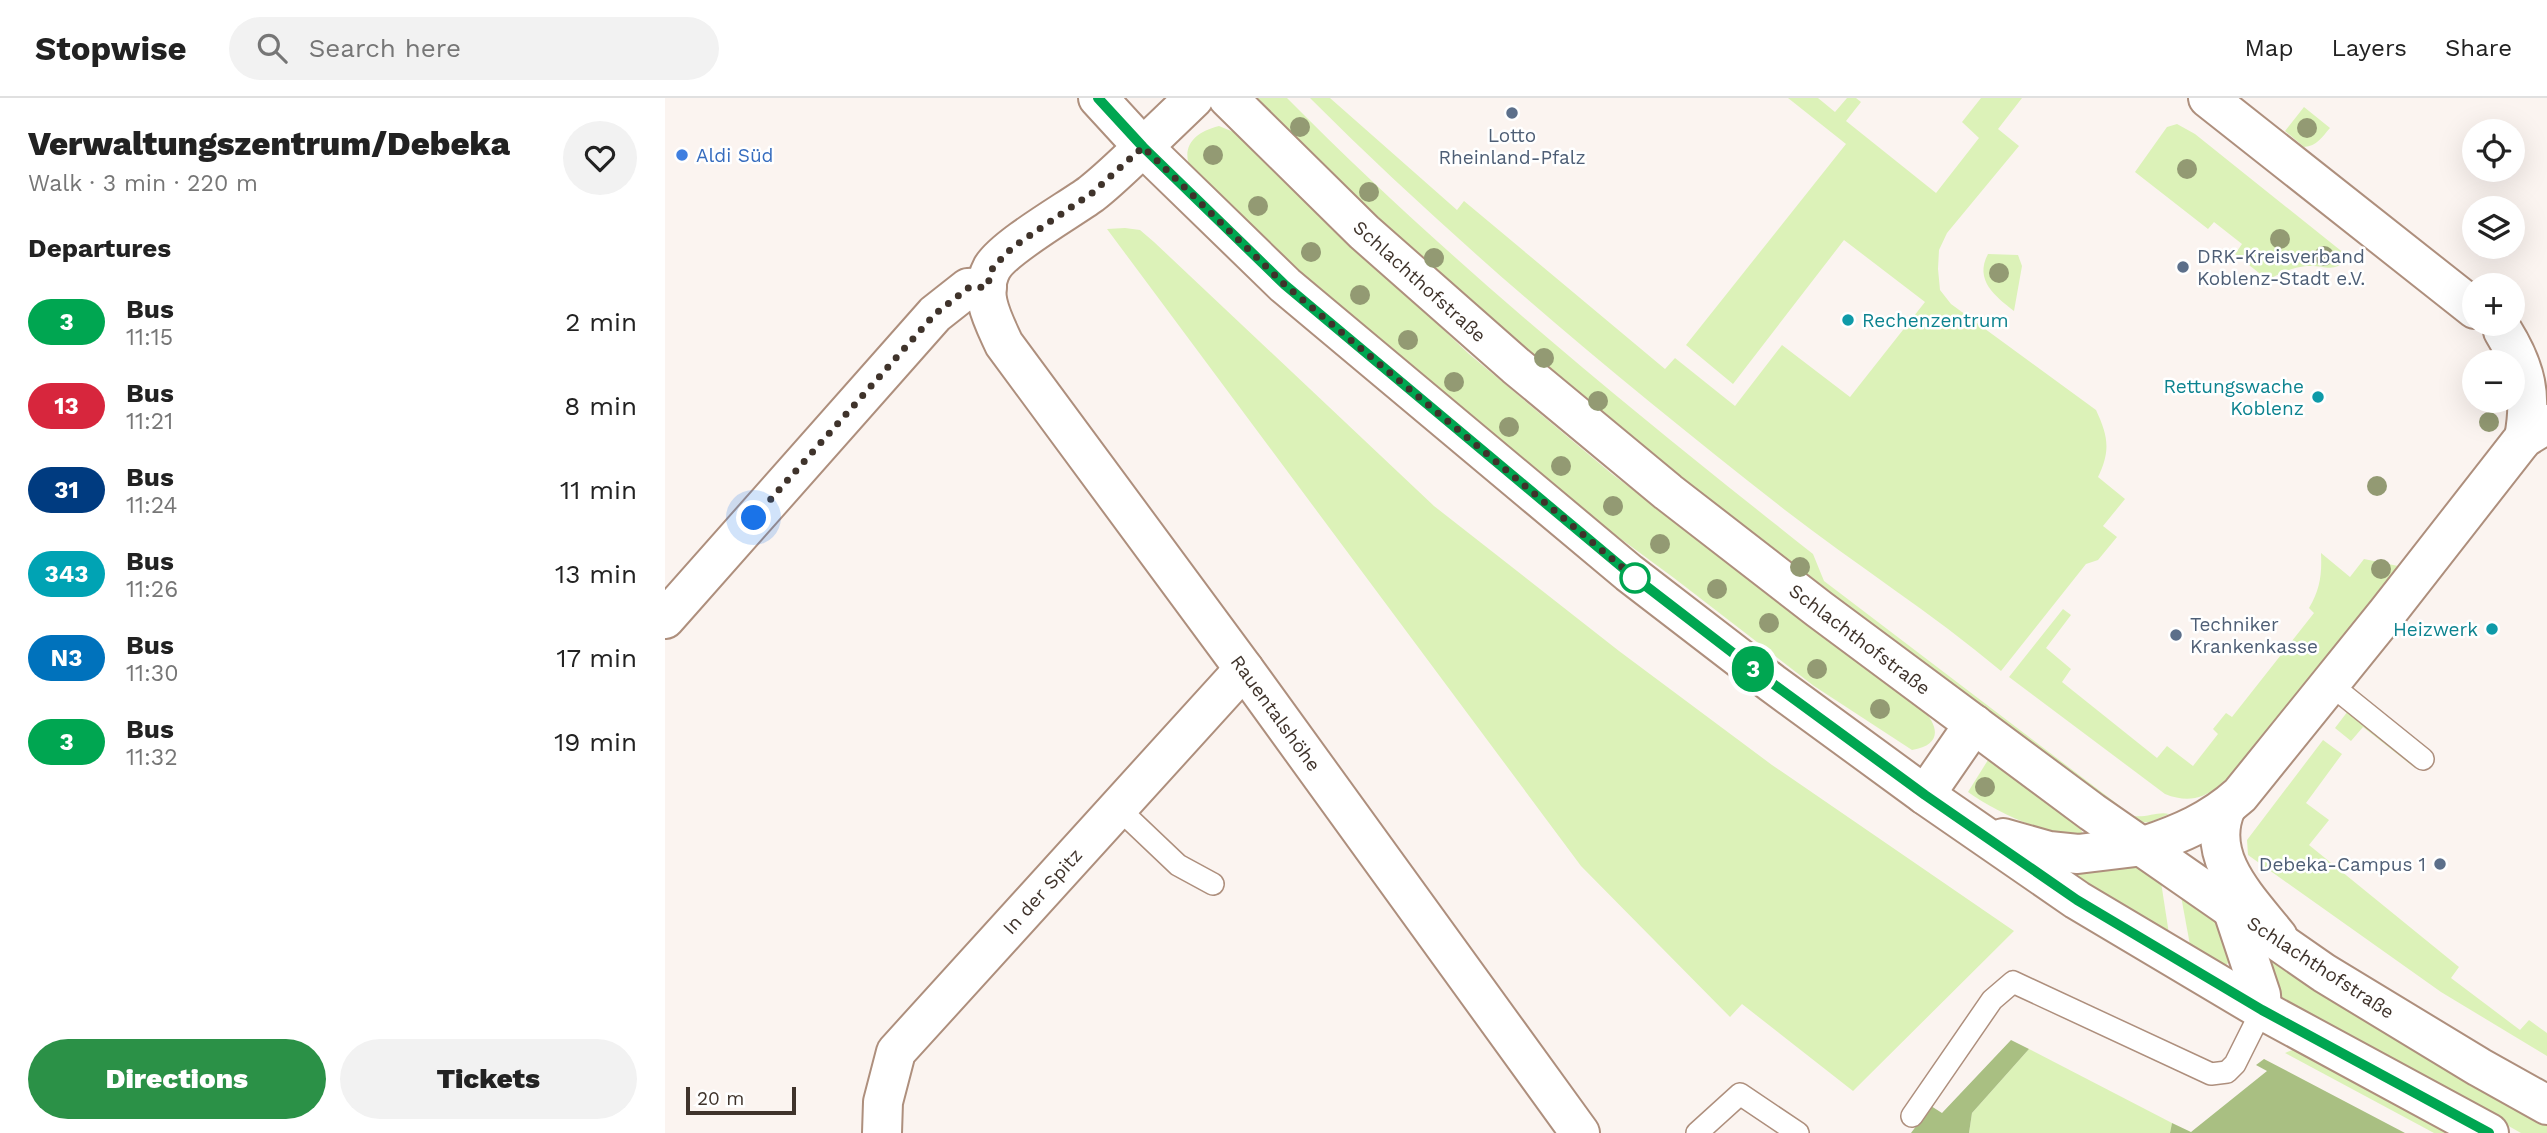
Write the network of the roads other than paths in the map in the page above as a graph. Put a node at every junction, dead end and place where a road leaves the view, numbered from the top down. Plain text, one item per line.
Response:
1 (1098, 98) edge
2 (1194, 98) edge
3 (1228, 98) edge
4 (2208, 98) edge
5 (1143, 147) junction
6 (987, 287) junction
7 (2462, 299) edge
8 (2502, 336) edge
9 (2517, 336) edge
10 (2547, 353) edge
11 (2535, 431) edge
12 (665, 619) edge
13 (1244, 669) junction
14 (2330, 684) junction
15 (1974, 724) junction
16 (2423, 759) dead end
17 (1925, 795) junction
18 (1118, 808) junction
19 (2226, 808) junction
20 (1977, 831) junction
21 (2144, 846) junction
22 (1213, 884) dead end
23 (2233, 911) junction
24 (2284, 945) junction
25 (2262, 1010) junction
26 (2547, 1105) edge
27 (1912, 1116) dead end
28 (882, 1133) edge
29 (1580, 1133) edge
30 (1697, 1133) edge
31 (1798, 1133) edge
32 (2489, 1133) edge

1 - 5 main road
2 - 5 main road
3 - 15 main road, Schlachthofstraße
4 - 7 main road
5 - 6 main road
5 - 17 main road
6 - 12 main road
6 - 13 main road, Rauentalshöhe
8 - 11 main road
9 - 10 main road
11 - 14 main road
13 - 18 main road, In der Spitz
13 - 29 main road, Rauentalshöhe
14 - 16 lane
14 - 19 main road
15 - 17 main road
15 - 21 main road, Schlachthofstraße
17 - 20 main road
18 - 22 lane
18 - 28 main road, In der Spitz
19 - 21 main road
19 - 24 main road
20 - 21 main road
20 - 25 main road
21 - 23 main road, Schlachthofstraße
23 - 24 main road, Schlachthofstraße
23 - 25 main road
24 - 26 main road, Schlachthofstraße
25 - 27 lane
25 - 32 main road
30 - 31 lane

